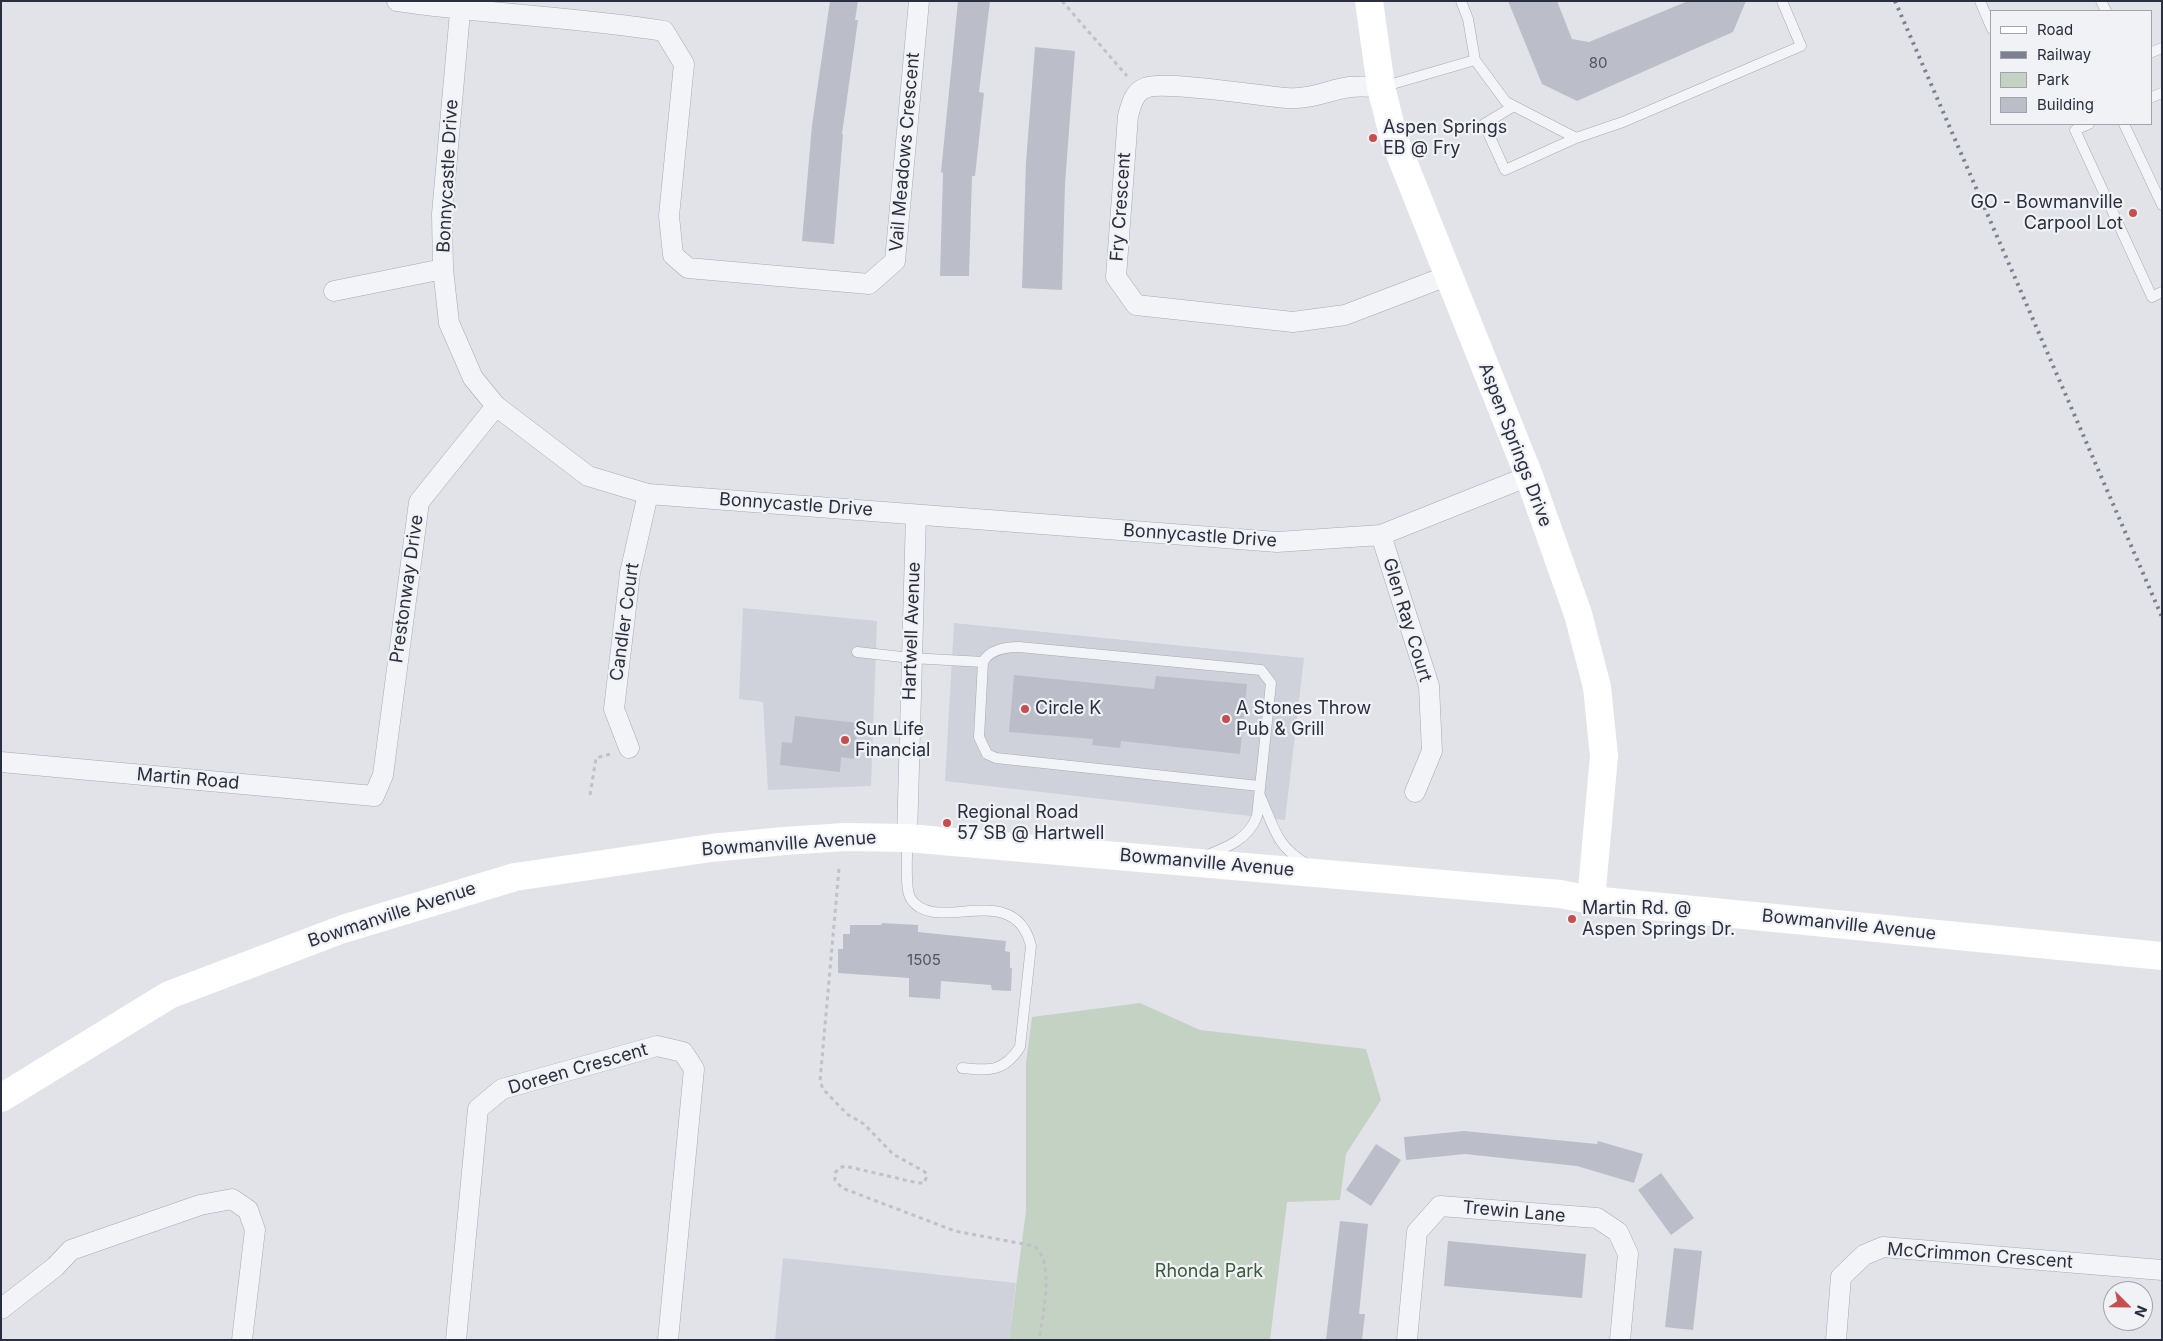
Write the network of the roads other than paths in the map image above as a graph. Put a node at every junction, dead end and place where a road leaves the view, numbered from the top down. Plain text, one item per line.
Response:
1 (397, 1) edge
2 (919, 1) edge
3 (1368, 1) edge
4 (1460, 1) edge
5 (1782, 1) edge
6 (1980, 1) edge
7 (461, 6) edge
8 (1990, 24) edge
9 (1475, 60) junction
10 (1381, 87) junction
11 (1514, 106) junction
12 (2087, 125) edge
13 (2124, 125) edge
14 (1576, 138) junction
15 (2162, 205) edge
16 (443, 270) junction
17 (1447, 276) junction
18 (334, 291) dead end
19 (2162, 292) edge
20 (496, 406) junction
21 (1529, 476) junction
22 (648, 494) junction
23 (916, 515) junction
24 (1381, 535) junction
25 (857, 652) dead end
26 (910, 658) junction
27 (983, 662) junction
28 (630, 748) road end
29 (1, 762) edge
30 (1259, 790) junction
31 (1414, 792) dead end
32 (374, 796) joint
33 (907, 838) junction
34 (1190, 861) junction
35 (1326, 873) junction
36 (1591, 900) junction
37 (2162, 956) edge
38 (962, 1068) dead end
39 (1, 1098) edge
40 (2162, 1270) edge
41 (1, 1309) edge
42 (242, 1340) edge
43 (456, 1340) edge
44 (668, 1340) edge
45 (1406, 1340) edge
46 (1620, 1340) edge
47 (1836, 1340) edge

1 - 7 street
2 - 7 street, Vail Meadows Crescent
3 - 10 main road, Aspen Springs Drive
4 - 9 lane
5 - 14 lane
6 - 8 lane
7 - 16 street, Bonnycastle Drive
9 - 10 lane
9 - 11 lane
10 - 17 main road, Aspen Springs Drive
10 - 17 street, Fry Crescent
11 - 14 lane
11 - 14 lane
12 - 19 lane
13 - 15 lane
16 - 18 street
16 - 20 street, Bonnycastle Drive
17 - 21 main road, Aspen Springs Drive
20 - 22 street, Bonnycastle Drive
20 - 32 street, Prestonway Drive
21 - 24 street, Bonnycastle Drive
21 - 36 main road, Aspen Springs Drive
22 - 23 street, Bonnycastle Drive
22 - 28 street, Candler Court
23 - 24 street, Bonnycastle Drive
23 - 26 street, Hartwell Avenue
24 - 31 street, Glen Ray Court
25 - 26 lane
26 - 27 lane
26 - 33 street, Hartwell Avenue
27 - 30 lane
27 - 30 lane
29 - 32 street, Martin Road
30 - 34 lane
30 - 35 lane
33 - 34 main road, Bowmanville Avenue
33 - 38 lane
33 - 39 main road, Bowmanville Avenue
34 - 35 main road, Bowmanville Avenue
35 - 36 main road, Bowmanville Avenue
36 - 37 main road, Bowmanville Avenue
40 - 47 street, McCrimmon Crescent
41 - 42 street
43 - 44 street, Doreen Crescent
45 - 46 street, Trewin Lane

